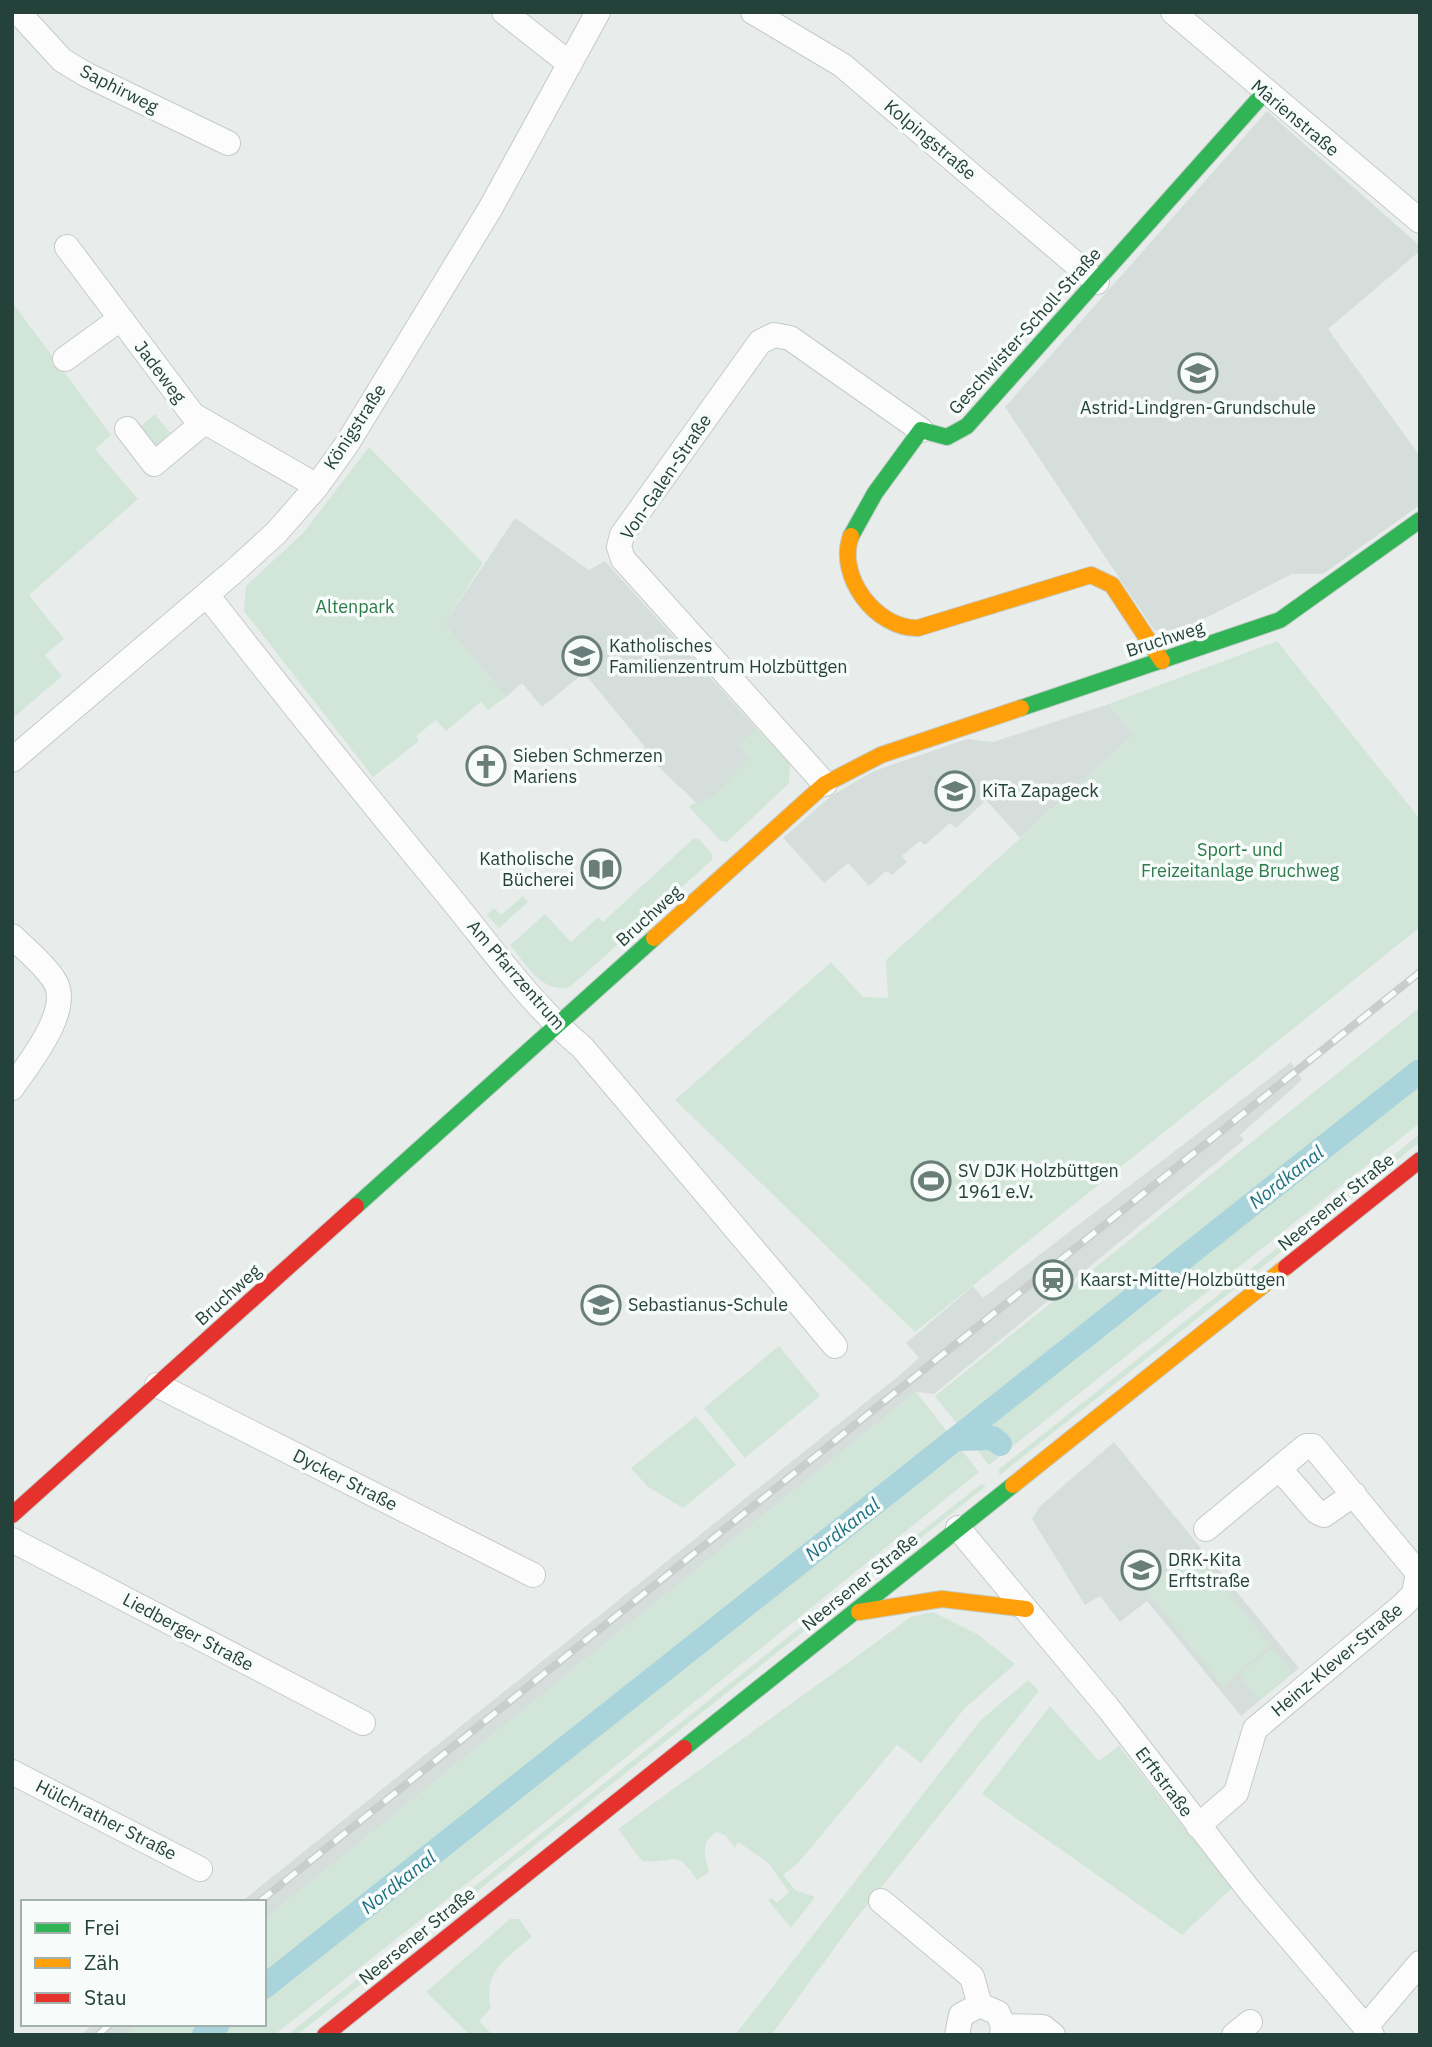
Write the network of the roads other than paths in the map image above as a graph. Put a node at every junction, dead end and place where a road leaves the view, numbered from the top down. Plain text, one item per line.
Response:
1 (504, 12) edge
2 (598, 12) edge
3 (753, 12) edge
4 (1173, 12) edge
5 (24, 14) edge
6 (570, 64) junction
7 (1265, 92) junction
8 (228, 144) dead end
9 (1420, 221) edge
10 (67, 247) dead end
11 (1097, 282) junction
12 (120, 318) junction
13 (65, 359) dead end
14 (203, 423) junction
15 (127, 429) dead end
16 (921, 429) junction
17 (317, 485) junction
18 (1420, 520) edge
19 (207, 595) junction
20 (1162, 660) junction
21 (12, 760) edge
22 (825, 783) junction
23 (12, 936) edge
24 (557, 1024) junction
25 (12, 1088) edge
26 (1420, 1160) edge
27 (835, 1346) dead end
28 (157, 1385) junction
29 (1279, 1468) junction
30 (1354, 1494) junction
31 (12, 1515) edge
32 (958, 1528) junction
33 (1206, 1528) dead end
34 (12, 1541) edge
35 (533, 1575) dead end
36 (1026, 1609) junction
37 (852, 1614) junction
38 (363, 1723) dead end
39 (12, 1772) edge
40 (1198, 1826) junction
41 (200, 1868) dead end
42 (881, 1901) dead end
43 (1420, 1963) edge
44 (979, 2005) junction
45 (1002, 2030) edge
46 (1368, 2031) edge
47 (325, 2035) edge
48 (957, 2035) edge
49 (1053, 2035) edge

1 - 6 street
2 - 6 street, Königstraße
3 - 11 street, Kolpingstraße
4 - 7 street, Marienstraße
5 - 8 street, Saphirweg
6 - 17 street, Königstraße
7 - 9 street, Marienstraße
7 - 11 street, Geschwister-Scholl-Straße
10 - 12 street, Jadeweg
11 - 16 street, Geschwister-Scholl-Straße
12 - 13 street
12 - 14 street, Jadeweg
14 - 15 street
14 - 17 street, Jadeweg
16 - 20 street
16 - 22 street, Von-Galen-Straße
17 - 19 street, Königstraße
18 - 20 street, Bruchweg
19 - 21 street, Königstraße
19 - 24 street, Am Pfarrzentrum
20 - 22 street, Bruchweg
22 - 24 street, Bruchweg
23 - 25 street
24 - 27 street, Am Pfarrzentrum
24 - 28 street, Bruchweg
26 - 32 street, Neersener Straße
28 - 31 street, Bruchweg
28 - 35 street, Dycker Straße
29 - 30 street
29 - 30 street, Heinz-Klever-Straße
29 - 33 street, Heinz-Klever-Straße
30 - 40 street, Heinz-Klever-Straße
32 - 36 street, Erftstraße
32 - 37 street, Neersener Straße
34 - 38 street, Liedberger Straße
36 - 37 street
36 - 40 street, Erftstraße
37 - 47 street, Neersener Straße
39 - 41 street, Hülchrather Straße
40 - 46 street, Erftstraße
42 - 44 street
43 - 46 street
44 - 45 street
44 - 48 street
45 - 49 street

